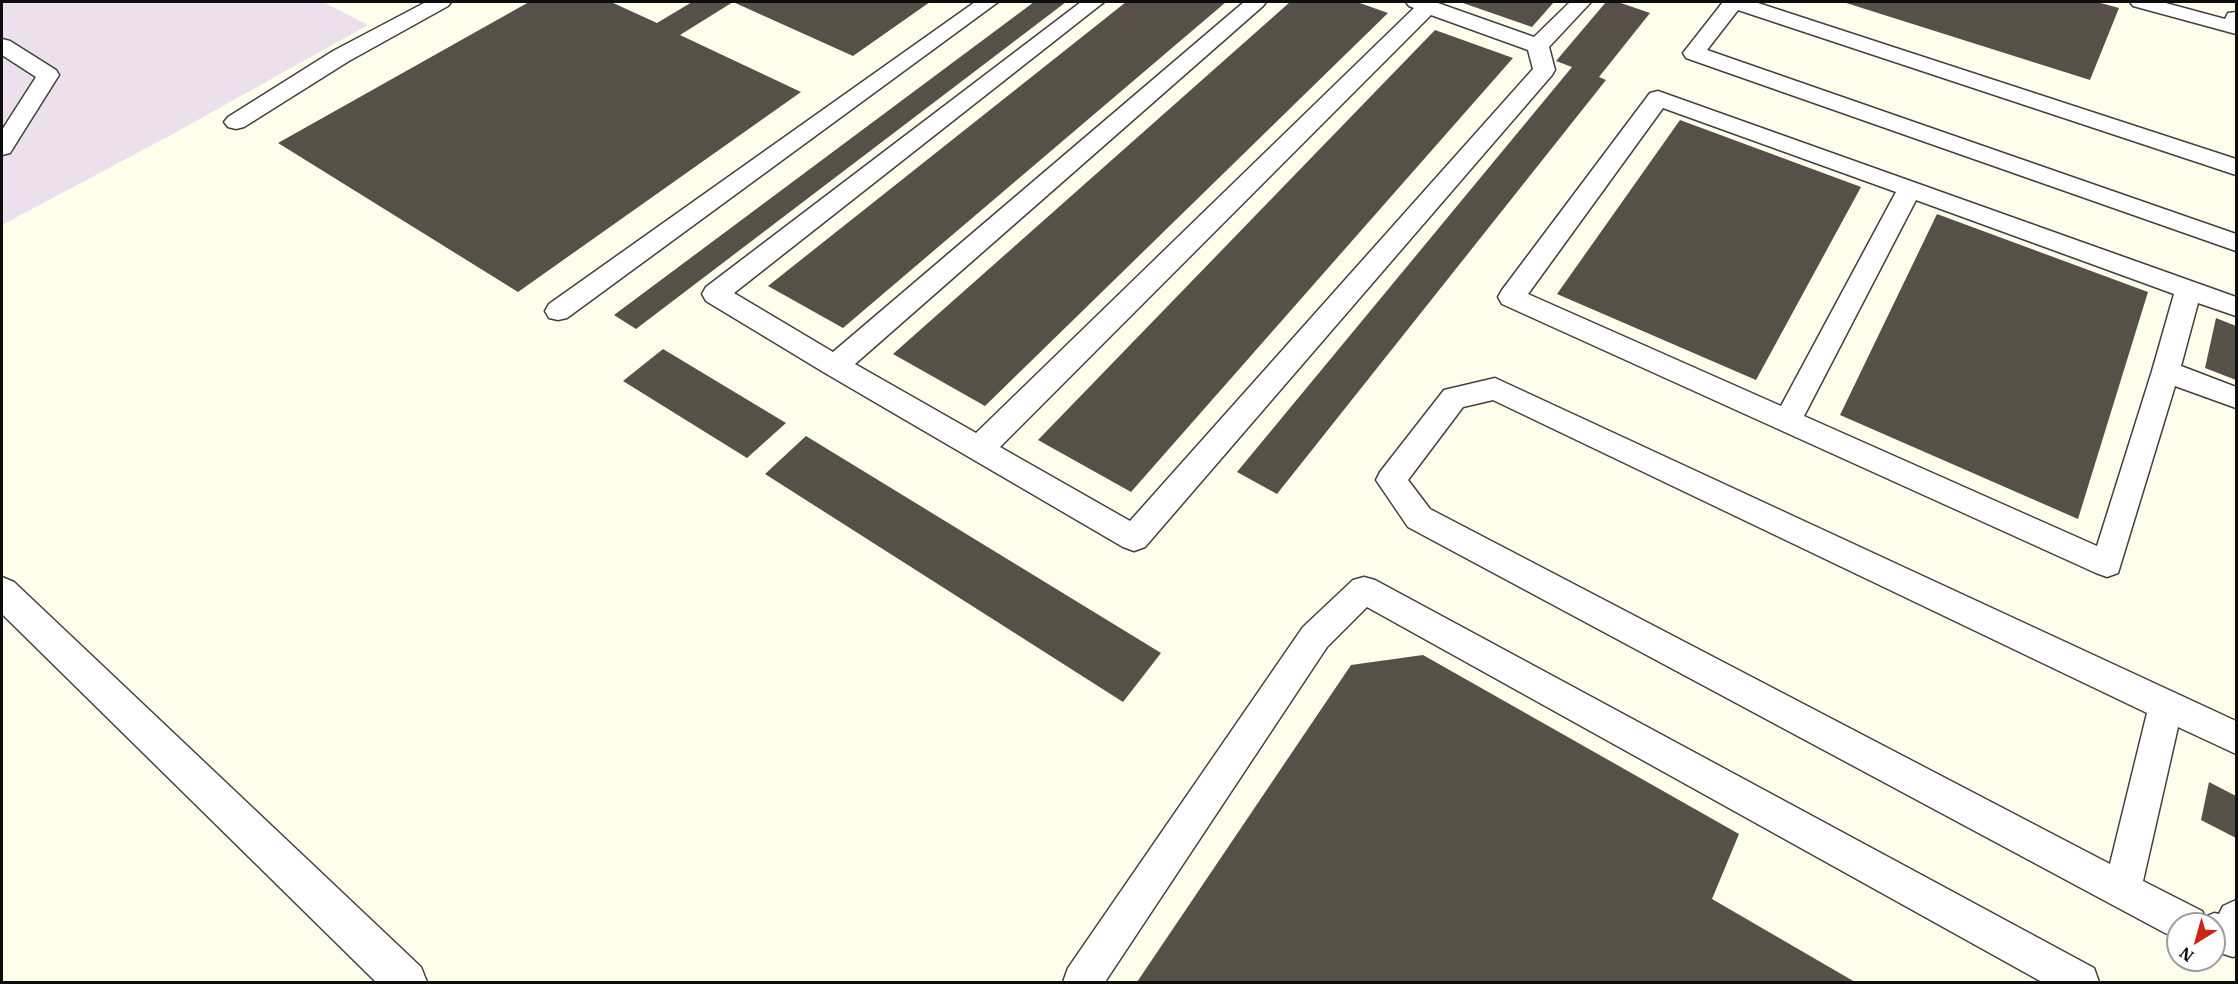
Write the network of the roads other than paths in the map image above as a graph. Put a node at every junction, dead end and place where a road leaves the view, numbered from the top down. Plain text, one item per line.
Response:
1 (441, 2) edge
2 (988, 2) edge
3 (1094, 2) edge
4 (1256, 2) edge
5 (1581, 2) edge
6 (1734, 2) edge
7 (2140, 2) edge
8 (1422, 4) edge
9 (2236, 18) edge
10 (2, 46) edge
11 (1538, 46) junction
12 (236, 122) dead end
13 (2, 148) edge
14 (2236, 167) edge
15 (1910, 189) junction
16 (2236, 243) edge
17 (2187, 289) junction
18 (2236, 307) edge
19 (558, 310) dead end
20 (835, 366) junction
21 (2166, 371) junction
22 (2236, 398) edge
23 (1787, 421) junction
24 (979, 449) junction
25 (2, 592) edge
26 (2166, 705) junction
27 (2236, 738) edge
28 (2122, 891) junction
29 (2166, 913) edge
30 (406, 982) edge
31 (1082, 982) edge
32 (2080, 982) edge

1 - 12 lane
2 - 19 lane
3 - 20 lane
4 - 20 lane
5 - 11 lane
6 - 14 lane
6 - 16 lane
7 - 9 lane
8 - 11 lane
8 - 24 lane
10 - 13 lane
11 - 24 lane
15 - 17 lane
15 - 23 lane
15 - 23 lane
17 - 18 lane
17 - 21 lane
20 - 24 lane
21 - 22 lane
21 - 23 lane
25 - 30 street
26 - 27 lane
26 - 28 lane
26 - 28 lane
28 - 29 lane
31 - 32 lane

